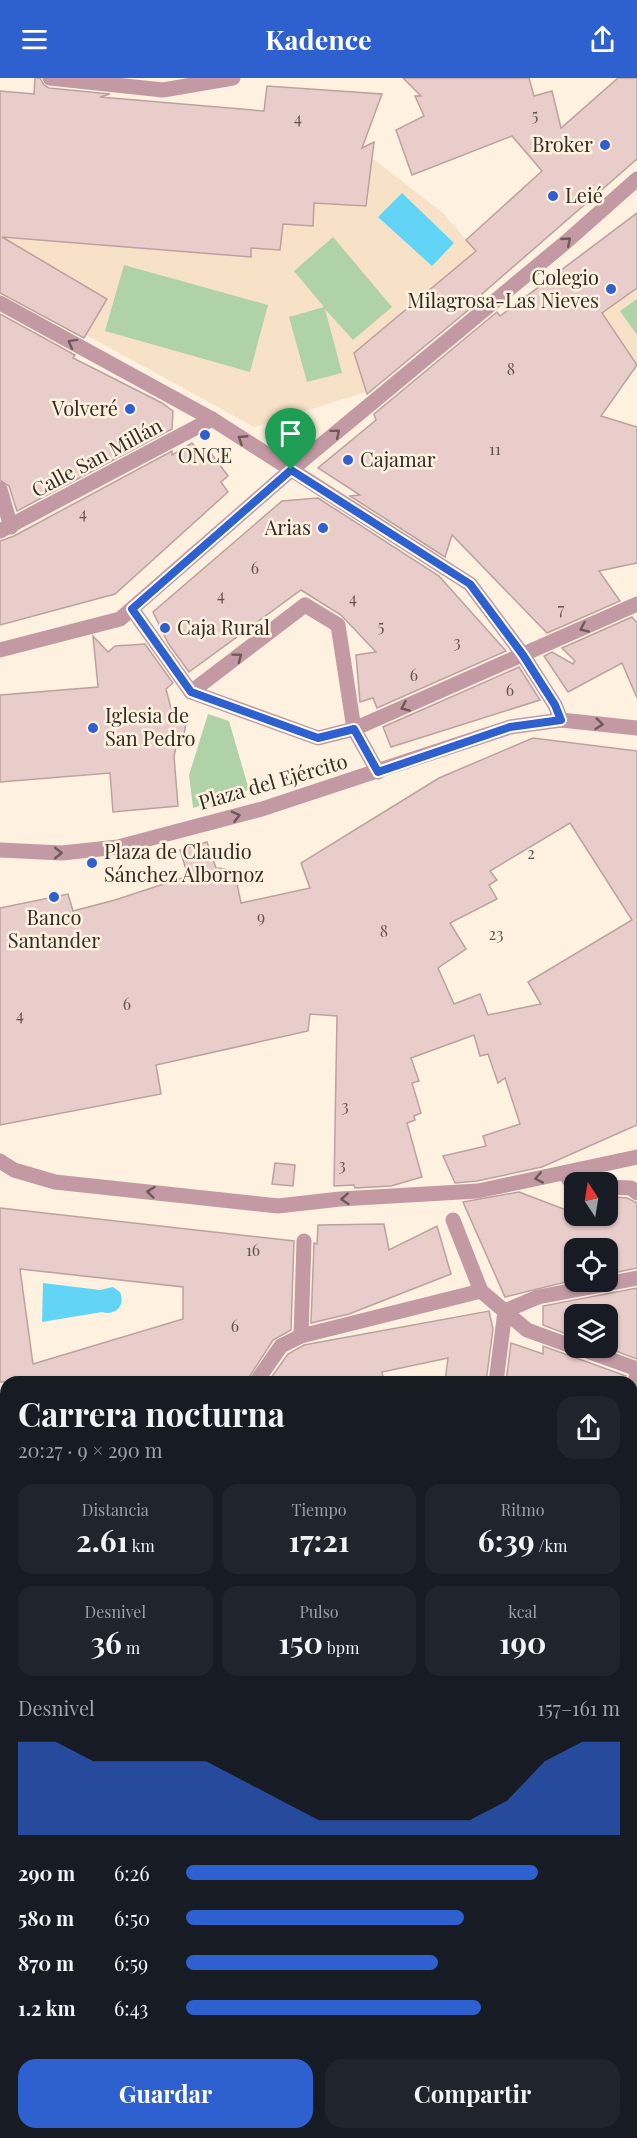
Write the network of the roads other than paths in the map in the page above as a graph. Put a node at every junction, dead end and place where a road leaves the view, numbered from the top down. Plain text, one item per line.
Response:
1 (50, 78) edge
2 (233, 78) edge
3 (637, 179) edge
4 (0, 303) edge
5 (212, 419) junction
6 (291, 470) junction
7 (0, 489) edge
8 (6, 529) edge
9 (637, 604) edge
10 (132, 609) junction
11 (0, 650) edge
12 (523, 655) junction
13 (191, 692) junction
14 (561, 720) junction
15 (637, 728) edge
16 (354, 729) junction
17 (378, 772) junction
18 (0, 850) edge
19 (637, 1157) edge
20 (0, 1161) edge
21 (569, 1172) edge
22 (564, 1173) edge
23 (618, 1187) edge
24 (637, 1193) edge
25 (453, 1220) dead end
26 (304, 1241) dead end
27 (637, 1278) edge
28 (481, 1291) junction
29 (505, 1311) junction
30 (301, 1336) junction
31 (564, 1343) edge
32 (606, 1358) edge
33 (637, 1369) edge
34 (260, 1376) edge
35 (497, 1376) edge

1 - 2 street
6 -> 3 street
5 -> 4 street
6 -> 5 street
5 - 8 street, Calle San Millán
6 - 10 street
6 - 12 street
7 - 8 street
9 -> 12 street
10 - 11 street
10 - 13 street
12 - 14 street
12 -> 16 street
13 - 16 street, Plaza del Ejército
13 -> 16 street, Plaza del Ejército
14 -> 15 street, Plaza del Ejército
14 - 17 street, Plaza del Ejército
16 - 17 street, Plaza del Ejército
18 -> 17 street, Plaza del Ejército
19 - 21 street
22 -> 20 street
23 - 24 street
25 - 28 street
26 - 30 street
27 - 29 street
28 - 29 street
28 - 30 street
29 - 31 street
29 - 35 street
30 - 34 street
32 - 33 street

